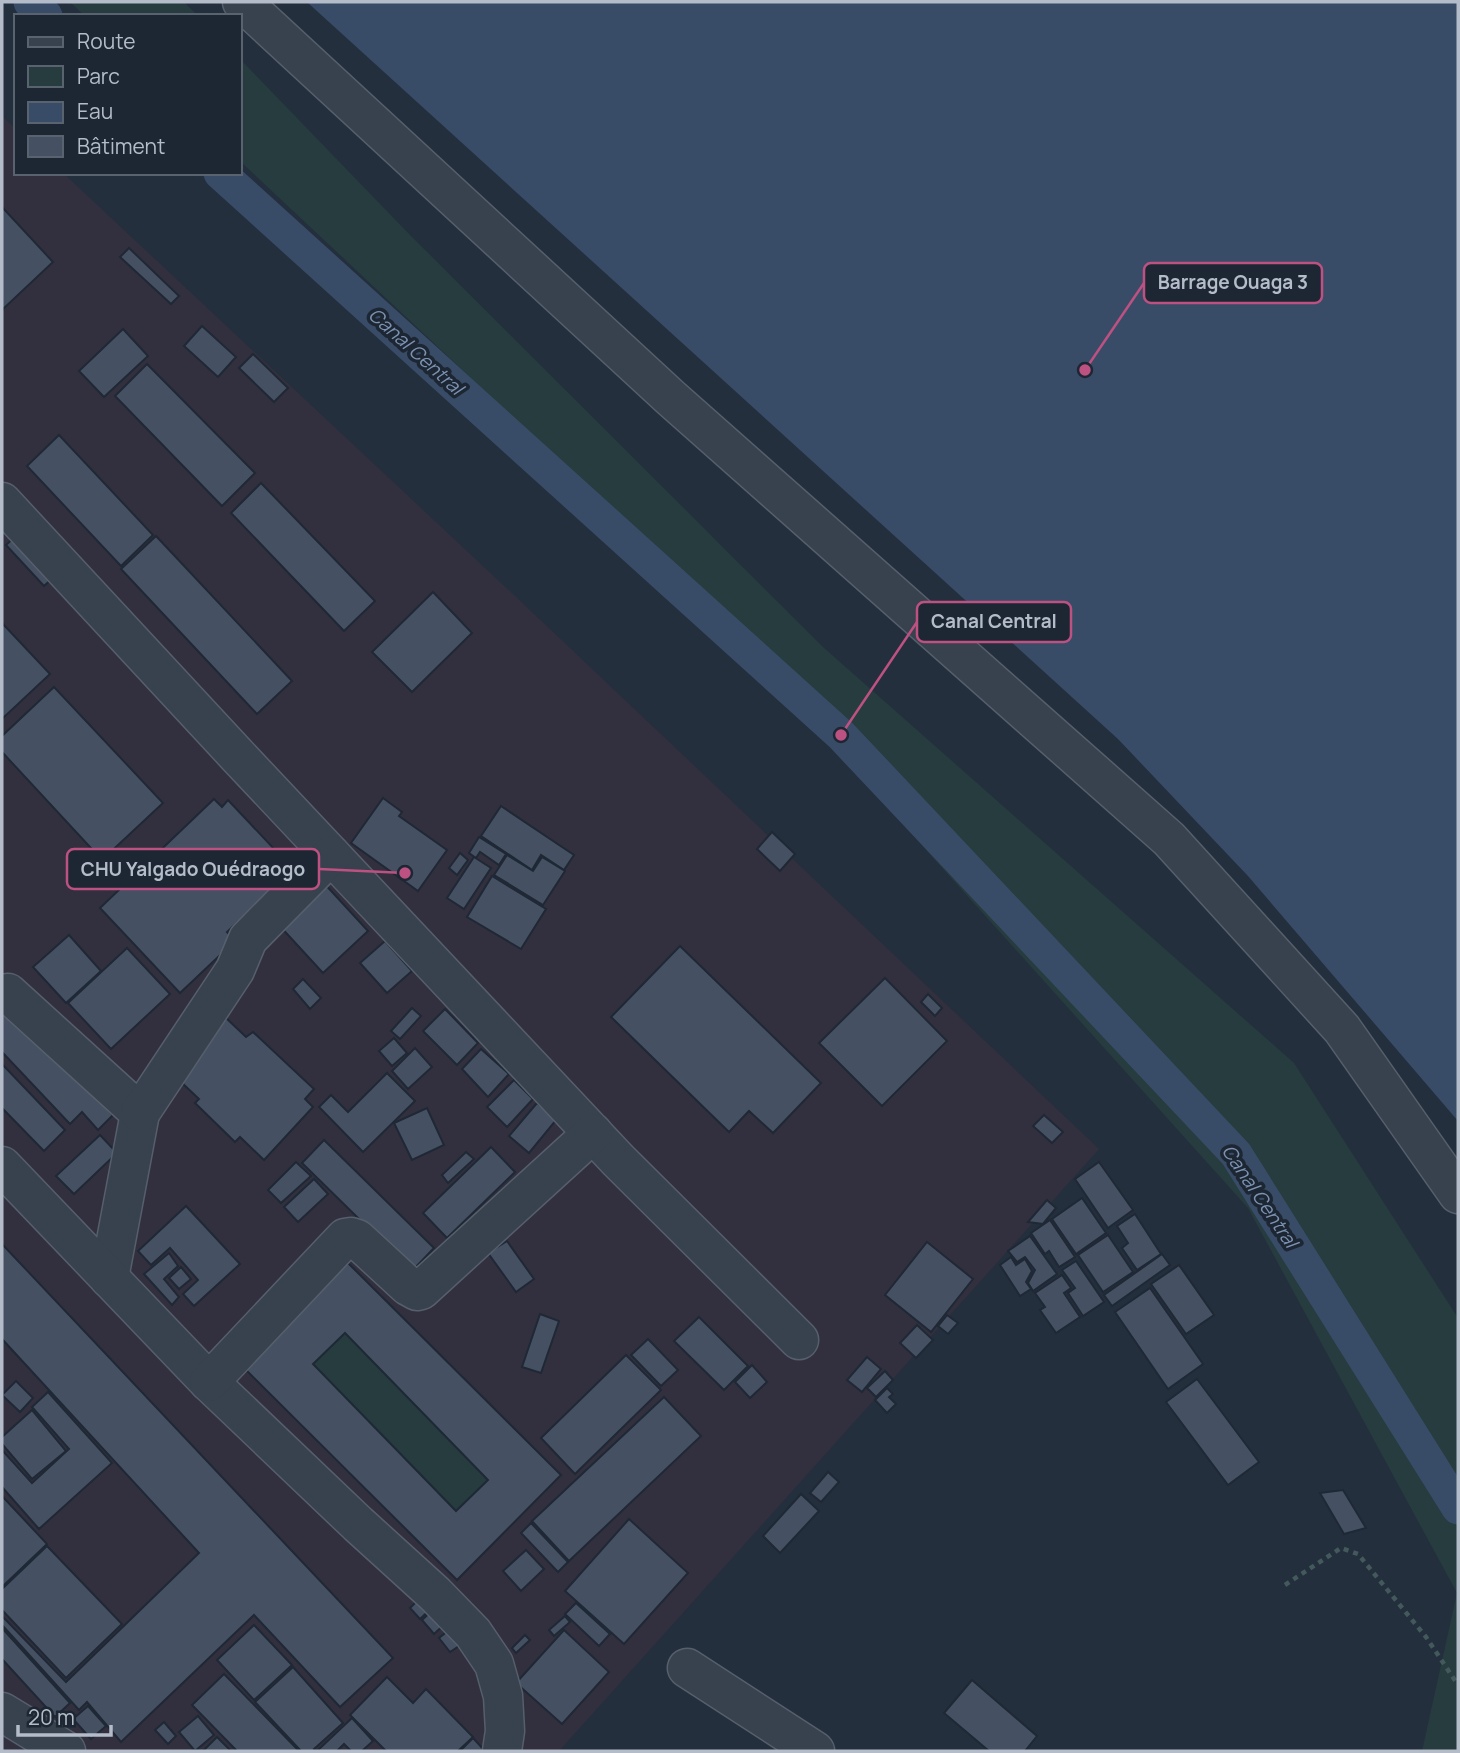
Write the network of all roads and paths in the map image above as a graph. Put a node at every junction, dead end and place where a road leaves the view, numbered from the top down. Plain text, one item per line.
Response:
1 (242, 2) edge
2 (2, 502) edge
3 (331, 855) junction
4 (8, 993) dead end
5 (140, 1113) junction
6 (593, 1133) junction
7 (2, 1166) edge
8 (1458, 1194) edge
9 (109, 1278) junction
10 (799, 1340) dead end
11 (209, 1382) junction
12 (1285, 1585) dead end
13 (687, 1668) dead end
14 (1458, 1685) edge
15 (2, 1712) edge
16 (66, 1751) edge
17 (502, 1751) edge
18 (815, 1751) edge

1 - 8 street
2 - 3 street
3 - 5 street
3 - 6 street
4 - 5 street
5 - 9 street
6 - 10 street
6 - 11 street
7 - 9 street
9 - 11 street
11 - 17 street
12 - 14 path
13 - 18 street
15 - 16 street

